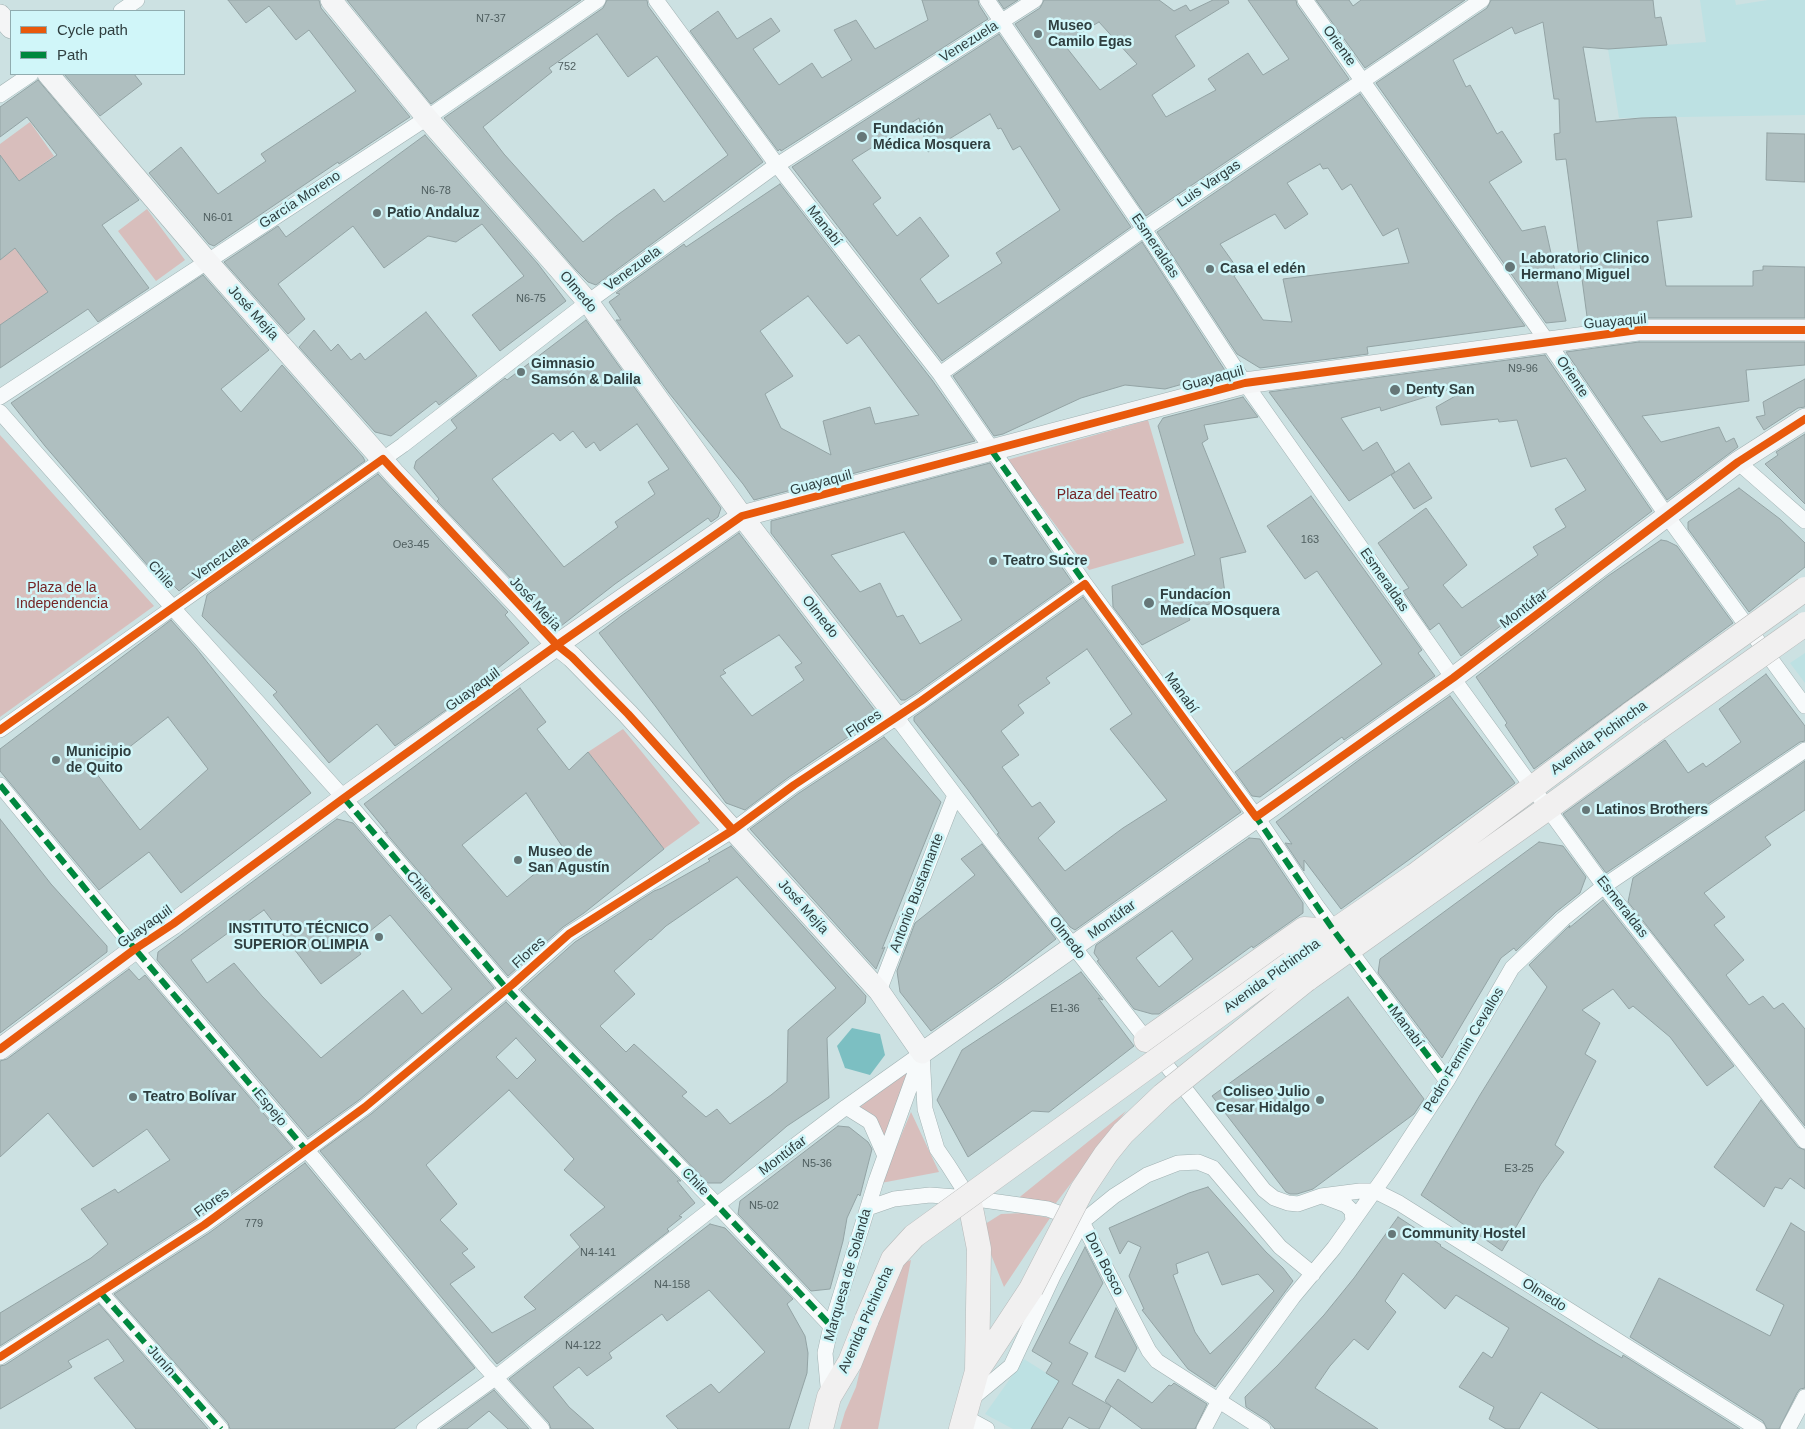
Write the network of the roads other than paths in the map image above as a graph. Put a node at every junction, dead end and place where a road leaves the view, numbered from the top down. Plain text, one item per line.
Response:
1 (137, 0) edge
2 (331, 0) edge
3 (598, 0) edge
4 (656, 0) edge
5 (987, 0) edge
6 (1035, 0) edge
7 (1305, 0) edge
8 (1482, 0) edge
9 (122, 10) edge
10 (0, 14) edge
11 (1002, 21) junction
12 (10, 27) edge
13 (30, 75) edge
14 (49, 75) edge
15 (1363, 80) junction
16 (0, 95) edge
17 (427, 118) junction
18 (777, 165) junction
19 (1144, 229) junction
20 (207, 261) junction
21 (588, 302) junction
22 (1805, 330) edge
23 (1547, 341) junction
24 (940, 374) junction
25 (1246, 382) junction
26 (0, 396) edge
27 (0, 412) edge
28 (1805, 419) edge
29 (992, 451) junction
30 (383, 459) junction
31 (1738, 462) junction
32 (742, 516) junction
33 (1667, 516) junction
34 (1805, 521) edge
35 (1085, 584) junction
36 (1805, 589) edge
37 (173, 608) junction
38 (1805, 624) edge
39 (557, 645) junction
40 (1453, 678) junction
41 (1805, 706) edge
42 (897, 718) junction
43 (0, 730) edge
44 (1805, 750) edge
45 (0, 785) edge
46 (1532, 787) junction
47 (955, 795) junction
48 (344, 798) junction
49 (1548, 808) junction
50 (1256, 817) junction
51 (733, 830) junction
52 (1604, 886) junction
53 (1334, 931) junction
54 (1074, 947) junction
55 (135, 949) junction
56 (1348, 950) junction
57 (507, 989) junction
58 (879, 991) junction
59 (1146, 1040) junction
60 (0, 1049) edge
61 (922, 1053) junction
62 (1448, 1081) junction
63 (846, 1107) junction
64 (1805, 1141) edge
65 (306, 1150) junction
66 (885, 1156) junction
67 (1375, 1191) junction
68 (1321, 1196) junction
69 (969, 1198) junction
70 (717, 1205) junction
71 (868, 1208) junction
72 (1353, 1221) junction
73 (1082, 1222) junction
74 (1313, 1274) junction
75 (101, 1293) junction
76 (830, 1326) junction
77 (0, 1357) edge
78 (977, 1371) junction
79 (495, 1378) junction
80 (829, 1397) junction
81 (1805, 1397) edge
82 (1218, 1401) junction
83 (966, 1415) edge
84 (221, 1429) edge
85 (424, 1429) edge
86 (542, 1429) edge
87 (821, 1429) edge
88 (987, 1429) edge
89 (1204, 1429) edge
90 (1263, 1429) edge
91 (1758, 1429) edge
92 (1788, 1429) edge

1 - 9 street
2 - 17 street, Olmedo
3 - 17 street, García Moreno
4 - 18 street, Manabí
5 - 11 street, Esmeraldas
6 - 11 street, Venezuela
7 - 15 street, Oriente
8 - 15 street, Luis Vargas
10 - 12 street
11 - 18 street, Venezuela
11 - 19 street, Esmeraldas
13 - 16 street
14 - 20 street, José Mejía
15 - 19 street, Luis Vargas
15 - 23 street, Oriente
17 - 20 street, García Moreno
17 - 21 street, Olmedo
18 - 21 street, Venezuela
18 - 24 street, Manabí
19 - 24 street, Luis Vargas
19 - 25 street, Esmeraldas
20 - 26 street, García Moreno
20 - 30 street, José Mejía
21 - 30 street, Venezuela
21 - 32 street, Olmedo
22 - 23 street, Guayaquil
23 - 25 street, Guayaquil
23 - 33 street, Oriente
24 - 29 street, Manabí
25 - 29 street, Guayaquil
25 - 40 street, Esmeraldas
27 - 37 street, Chile
28 - 31 street, Montúfar
29 - 32 street, Guayaquil
29 - 35 street, Manabí
30 - 37 street, Venezuela
30 - 39 street, José Mejía
31 - 33 street, Montúfar
31 - 34 street
32 - 39 street, Guayaquil
32 - 42 street, Olmedo
33 - 40 street, Montúfar
33 - 41 street, Oriente
35 - 42 street, Flores
35 - 50 street, Manabí
36 - 46 main road, Avenida Pichincha, bridge
37 - 43 street, Venezuela
37 - 48 street, Chile
38 - 49 main road, Avenida Pichincha, bridge
39 - 48 street, Guayaquil
39 - 51 street, José Mejía
40 - 46 street, Esmeraldas
40 - 50 street, Montúfar
42 - 47 street, Olmedo
42 - 51 street, Flores
44 - 52 street, Pedro Fermin Cevallos
45 - 55 street, Espejo
46 - 49 street, Esmeraldas
46 - 53 main road, Avenida Pichincha
47 - 54 street, Olmedo
47 - 58 street, Antonio Bustamante
48 - 55 street, Guayaquil
48 - 57 street, Chile
49 - 52 street, Esmeraldas
49 - 56 main road, Avenida Pichincha
50 - 53 street, Manabí
50 - 54 street, Montúfar
51 - 57 street, Flores
51 - 58 street, José Mejía
52 - 62 street, Pedro Fermin Cevallos
52 - 64 street, Esmeraldas
53 - 56 street, Manabí
53 - 59 main road
53 - 80 main road, Avenida Pichincha, bridge
54 - 59 street, Olmedo
54 - 61 street, Montúfar
55 - 60 street, Guayaquil
55 - 65 street, Espejo
56 - 62 street, Manabí
56 - 78 main road, Avenida Pichincha, bridge
57 - 65 street, Flores
57 - 70 street, Chile
58 - 61 street, José Mejía
59 - 68 street, Olmedo
61 - 63 street, Montúfar
61 - 66 street, Marquesa de Solanda
61 - 69 street
62 - 67 street, Pedro Fermin Cevallos
63 - 66 street
63 - 70 street, Montúfar
65 - 75 street, Flores
65 - 79 street, Espejo
66 - 71 street, Marquesa de Solanda
67 - 68 street, Olmedo
67 - 72 street, Pedro Fermin Cevallos
67 - 91 street, Olmedo
68 - 72 street
69 - 71 street, Don Bosco
69 - 73 street, Don Bosco
69 - 78 main road
70 - 76 street, Chile
70 - 79 street, Montúfar
71 - 76 street, Marquesa de Solanda
72 - 74 street, Pedro Fermin Cevallos
73 - 74 street
73 - 82 street, Don Bosco
73 - 83 street
74 - 82 street, Pedro Fermin Cevallos
75 - 77 street, Flores
75 - 84 street, Junín
76 - 80 street, Marquesa de Solanda
78 - 83 main road, Avenida Pichincha
79 - 85 street, Montúfar
79 - 86 street, Espejo
80 - 87 main road, Avenida Pichincha
81 - 92 street
82 - 89 street, Pedro Fermin Cevallos
82 - 90 street, Don Bosco
83 - 88 street

